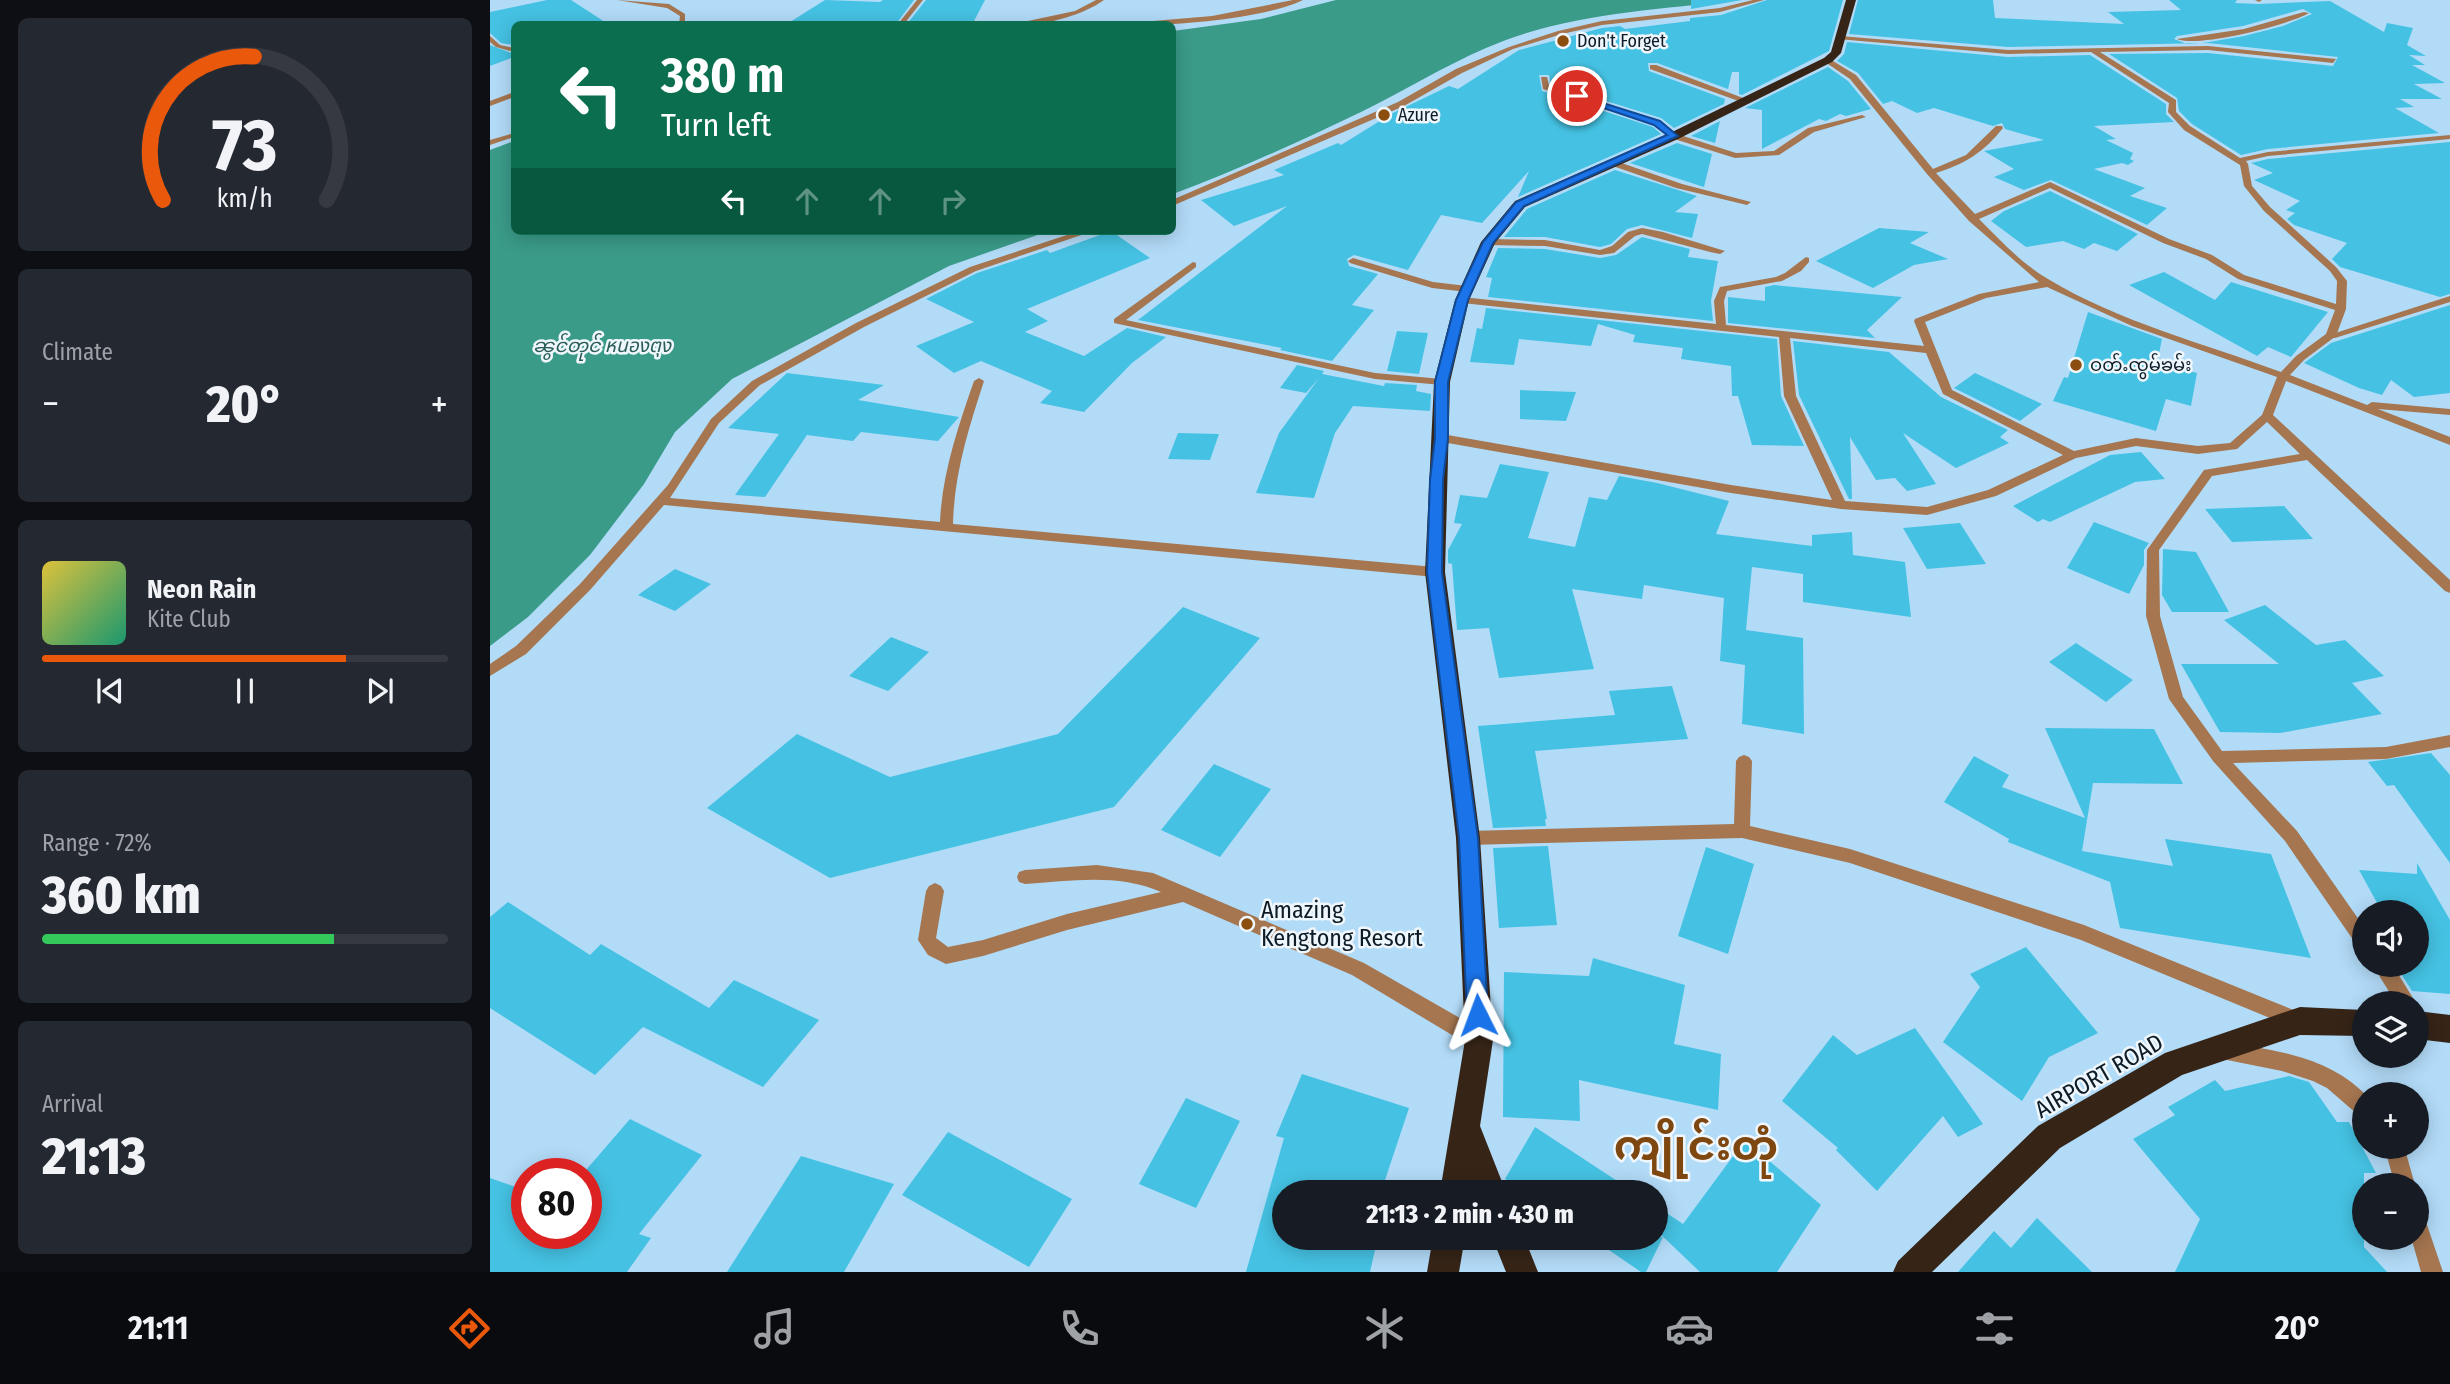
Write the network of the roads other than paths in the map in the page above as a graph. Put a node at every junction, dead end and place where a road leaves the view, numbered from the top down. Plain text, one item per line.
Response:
1 (620, 0) edge
2 (920, 0) edge
3 (1101, 0) edge
4 (1300, 0) edge
5 (1761, 0) edge
6 (1851, 0) edge
7 (2306, 13) dead end
8 (682, 21) edge
9 (903, 21) edge
10 (1033, 21) edge
11 (1176, 23) edge
12 (1840, 37) junction
13 (490, 38) edge
14 (511, 49) edge
15 (2092, 50) junction
16 (1828, 60) junction
17 (2333, 61) dead end
18 (1654, 66) dead end
19 (1544, 79) dead end
20 (511, 95) edge
21 (1747, 101) junction
22 (490, 104) edge
23 (1861, 117) dead end
24 (1999, 128) dead end
25 (511, 136) edge
26 (1674, 136) junction
27 (2450, 137) edge
28 (490, 143) edge
29 (2240, 160) junction
30 (1613, 163) junction
31 (1930, 172) junction
32 (1176, 201) edge
33 (1747, 202) dead end
34 (1972, 219) junction
35 (1076, 235) edge
36 (1488, 242) junction
37 (1720, 251) dead end
38 (1806, 260) dead end
39 (1353, 261) dead end
40 (1193, 265) dead end
41 (2050, 284) junction
42 (1464, 295) junction
43 (2450, 299) edge
44 (2341, 309) junction
45 (1721, 328) junction
46 (1784, 335) junction
47 (2331, 336) junction
48 (1930, 350) junction
49 (2283, 376) junction
50 (979, 381) dead end
51 (1441, 382) junction
52 (2354, 403) junction
53 (2450, 412) edge
54 (2267, 416) junction
55 (1442, 438) junction
56 (2450, 441) edge
57 (2073, 455) junction
58 (2309, 456) junction
59 (661, 501) junction
60 (1841, 505) junction
61 (946, 528) junction
62 (1435, 572) junction
63 (2450, 588) edge
64 (490, 671) edge
65 (2450, 741) edge
66 (2218, 757) junction
67 (1744, 761) dead end
68 (1742, 831) junction
69 (1468, 838) junction
70 (1025, 877) dead end
71 (934, 891) dead end
72 (1184, 894) junction
73 (2352, 924) edge
74 (2391, 977) edge
75 (2402, 991) edge
76 (2300, 1021) junction
77 (2352, 1023) edge
78 (1479, 1040) junction
79 (2216, 1049) junction
80 (2352, 1093) edge
81 (1465, 1125) junction
82 (1457, 1180) edge
83 (1486, 1180) edge
84 (1447, 1250) edge
85 (1513, 1250) edge
86 (2425, 1250) edge
87 (1443, 1272) edge
88 (1522, 1272) edge
89 (1909, 1272) edge
90 (2432, 1272) edge

1 - 8 street
2 - 9 street
3 - 10 street
4 - 11 street
5 - 32 street
6 - 12 highway
7 - 15 street
12 - 15 street
12 - 16 highway
13 - 14 street
15 - 17 street
15 - 29 street
16 - 21 highway
16 - 31 street
18 - 21 street
19 - 26 street
20 - 22 street
21 - 26 highway
23 - 26 street
24 - 31 street
25 - 28 street
26 - 30 highway
27 - 29 street
29 - 44 street
30 - 33 street
30 - 36 highway
31 - 34 street
34 - 41 street
34 - 44 street
35 - 59 street
36 - 37 street
36 - 42 highway
38 - 45 street
39 - 42 street
40 - 51 street
41 - 48 street
41 - 49 street
42 - 45 street
42 - 51 highway
43 - 47 street
44 - 47 street
45 - 46 street
46 - 48 street
46 - 60 street
47 - 49 street
48 - 57 street
49 - 52 street
49 - 54 street
50 - 61 street
51 - 55 highway
52 - 53 street
52 - 56 street
54 - 57 street
54 - 58 street
55 - 60 street
55 - 62 highway
57 - 60 street
58 - 63 street
58 - 66 street
59 - 61 street
59 - 64 street
61 - 62 street
62 - 69 highway
65 - 66 street
66 - 73 street
67 - 68 street
68 - 69 street
68 - 76 street
69 - 78 highway
70 - 72 street
71 - 72 street
72 - 78 street
74 - 75 street
76 - 77 highway, AIRPORT ROAD
76 - 79 highway, AIRPORT ROAD
78 - 81 highway
79 - 80 street
79 - 89 highway, AIRPORT ROAD
81 - 82 highway
81 - 83 highway
84 - 87 highway
85 - 88 highway
86 - 90 street

